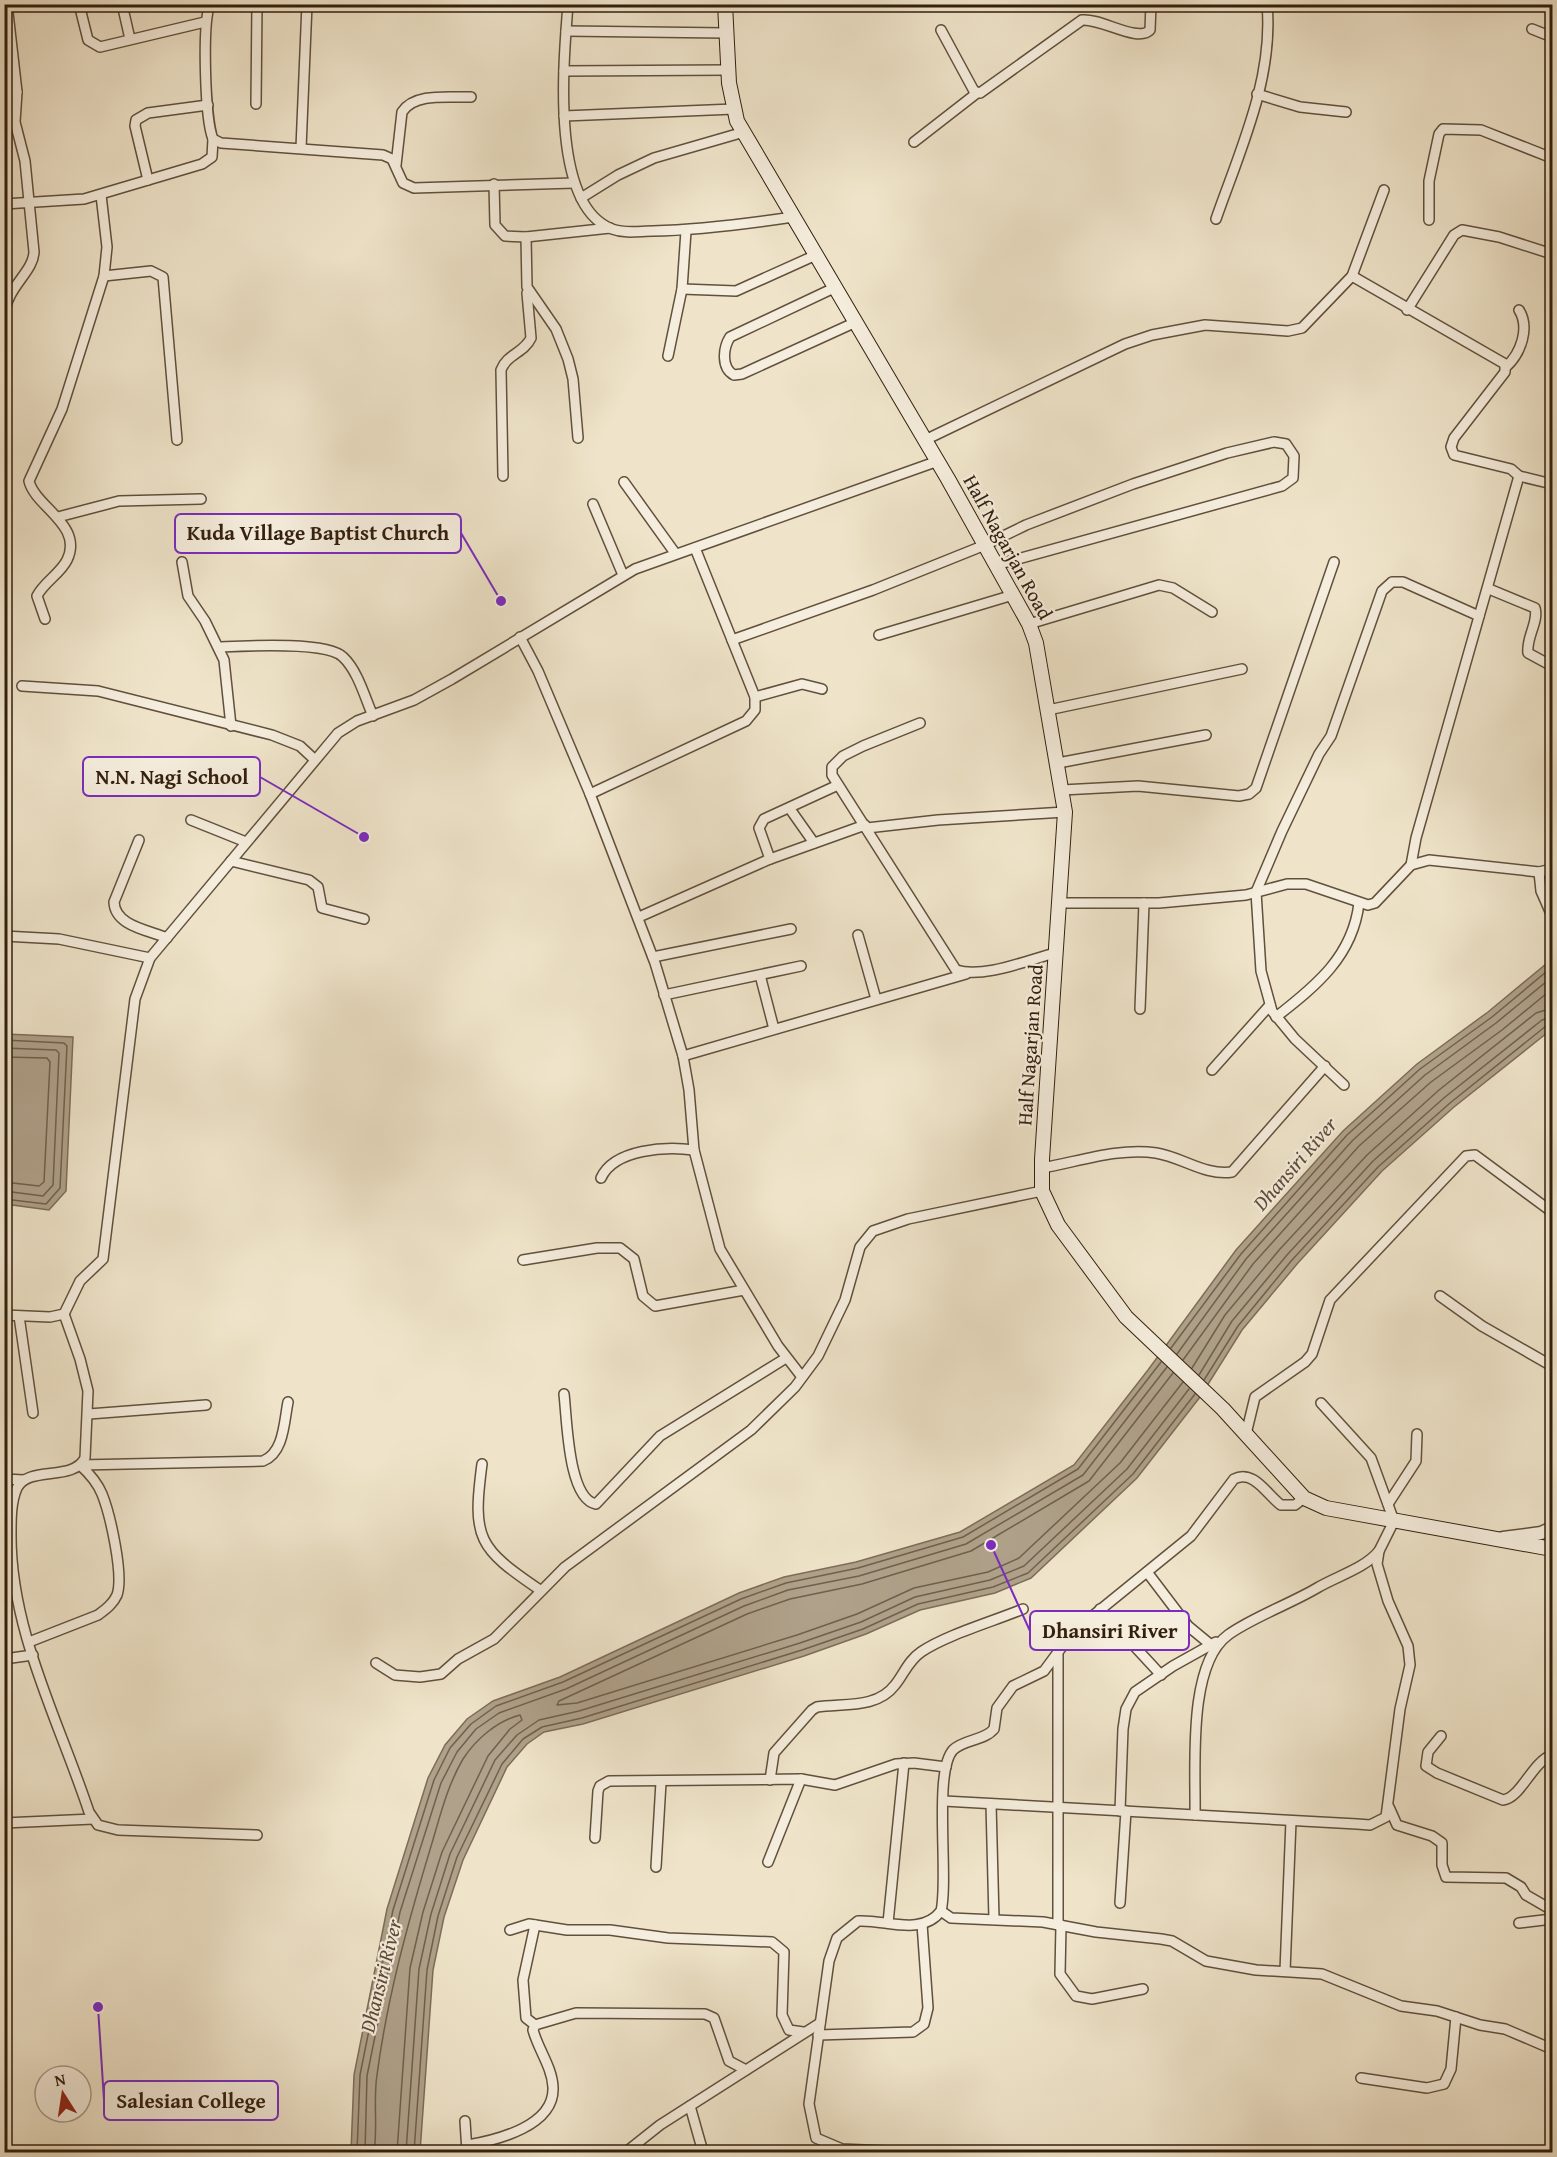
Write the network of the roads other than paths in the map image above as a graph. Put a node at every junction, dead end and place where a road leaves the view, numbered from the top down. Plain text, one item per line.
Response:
1 (7, 4) edge
2 (79, 4) edge
3 (122, 4) edge
4 (210, 4) edge
5 (256, 4) edge
6 (307, 4) edge
7 (568, 4) edge
8 (725, 4) edge
9 (1151, 4) edge
10 (1267, 4) edge
11 (205, 22) junction
12 (1532, 29) dead end
13 (941, 30) dead end
14 (566, 31) junction
15 (725, 33) junction
16 (1552, 37) edge
17 (130, 39) junction
18 (8, 49) edge
19 (564, 70) junction
20 (728, 70) junction
21 (17, 92) junction
22 (4, 93) edge
23 (977, 93) junction
24 (1257, 94) junction
25 (471, 97) dead end
26 (256, 104) dead end
27 (208, 105) junction
28 (734, 109) junction
29 (1346, 112) dead end
30 (564, 116) junction
31 (4, 122) edge
32 (15, 122) junction
33 (744, 132) junction
34 (213, 138) junction
35 (914, 142) dead end
36 (301, 148) junction
37 (1552, 158) edge
38 (396, 165) junction
39 (148, 180) junction
40 (574, 183) junction
41 (494, 184) junction
42 (1384, 190) dead end
43 (101, 195) junction
44 (581, 198) junction
45 (4, 204) edge
46 (29, 204) junction
47 (793, 217) junction
48 (1216, 219) dead end
49 (1429, 220) dead end
50 (610, 228) junction
51 (686, 231) junction
52 (526, 237) junction
53 (1552, 254) edge
54 (816, 255) junction
55 (104, 276) junction
56 (1352, 276) junction
57 (527, 287) junction
58 (836, 287) junction
59 (682, 289) junction
60 (1407, 310) junction
61 (1519, 310) dead end
62 (4, 316) edge
63 (856, 322) junction
64 (668, 356) dead end
65 (1506, 367) junction
66 (578, 438) dead end
67 (177, 440) dead end
68 (925, 440) junction
69 (938, 461) junction
70 (503, 476) dead end
71 (1519, 476) junction
72 (624, 482) dead end
73 (1552, 484) edge
74 (201, 499) dead end
75 (593, 504) dead end
76 (58, 517) junction
77 (985, 545) junction
78 (695, 548) junction
79 (675, 553) junction
80 (182, 561) dead end
81 (1334, 562) dead end
82 (996, 565) junction
83 (622, 575) junction
84 (1489, 589) junction
85 (1013, 595) junction
86 (1212, 612) dead end
87 (1479, 616) junction
88 (45, 619) dead end
89 (1029, 624) junction
90 (879, 634) dead end
91 (520, 637) junction
92 (732, 640) junction
93 (219, 647) junction
94 (1552, 666) edge
95 (1242, 669) dead end
96 (22, 686) dead end
97 (822, 689) dead end
98 (755, 697) junction
99 (1048, 710) junction
100 (373, 716) junction
101 (920, 723) dead end
102 (231, 726) junction
103 (1206, 735) dead end
104 (315, 760) junction
105 (1058, 763) junction
106 (838, 785) junction
107 (1062, 790) junction
108 (590, 794) junction
109 (790, 809) junction
110 (1065, 812) junction
111 (191, 820) dead end
112 (866, 827) junction
113 (139, 840) dead end
114 (246, 842) junction
115 (814, 843) junction
116 (770, 859) junction
117 (231, 861) junction
118 (1411, 865) junction
119 (1552, 868) edge
120 (1539, 872) junction
121 (1256, 892) junction
122 (1059, 903) junction
123 (1144, 903) junction
124 (1359, 903) junction
125 (1552, 916) edge
126 (639, 917) junction
127 (364, 919) dead end
128 (791, 929) dead end
129 (858, 935) dead end
130 (4, 936) edge
131 (167, 938) junction
132 (1055, 953) junction
133 (653, 957) junction
134 (150, 958) junction
135 (801, 966) dead end
136 (966, 973) junction
137 (760, 975) junction
138 (664, 995) junction
139 (876, 999) junction
140 (1270, 1005) junction
141 (1140, 1009) dead end
142 (1276, 1017) junction
143 (774, 1029) junction
144 (683, 1056) junction
145 (1324, 1066) junction
146 (1212, 1070) dead end
147 (1344, 1085) dead end
148 (693, 1150) junction
149 (1042, 1168) junction
150 (601, 1178) dead end
151 (1042, 1191) junction
152 (1552, 1212) edge
153 (523, 1260) dead end
154 (744, 1290) junction
155 (1440, 1296) dead end
156 (64, 1314) junction
157 (4, 1315) edge
158 (19, 1316) junction
159 (786, 1358) junction
160 (1552, 1366) edge
161 (802, 1377) junction
162 (564, 1394) dead end
163 (288, 1402) dead end
164 (1321, 1403) dead end
165 (206, 1405) dead end
166 (33, 1413) dead end
167 (89, 1414) junction
168 (1246, 1434) junction
169 (1417, 1434) dead end
170 (482, 1464) dead end
171 (80, 1465) junction
172 (4, 1479) edge
173 (24, 1480) junction
174 (1304, 1498) junction
175 (1388, 1504) junction
176 (1394, 1521) junction
177 (1552, 1528) edge
178 (1493, 1539) junction
179 (1552, 1549) edge
180 (1379, 1551) junction
181 (1148, 1572) junction
182 (540, 1590) junction
183 (1023, 1609) dead end
184 (1100, 1609) junction
185 (1228, 1635) junction
186 (29, 1642) junction
187 (1211, 1645) junction
188 (1058, 1653) junction
189 (33, 1655) junction
190 (4, 1659) edge
191 (376, 1663) dead end
192 (1161, 1675) junction
193 (1442, 1736) dead end
194 (1552, 1755) edge
195 (904, 1763) junction
196 (946, 1767) junction
197 (801, 1779) junction
198 (770, 1780) junction
199 (661, 1782) junction
200 (944, 1801) junction
201 (991, 1804) junction
202 (1389, 1805) junction
203 (1058, 1808) junction
204 (1123, 1811) junction
205 (1195, 1815) junction
206 (93, 1819) junction
207 (1291, 1821) junction
208 (4, 1822) edge
209 (257, 1835) dead end
210 (595, 1838) dead end
211 (768, 1862) dead end
212 (656, 1867) dead end
213 (1120, 1903) dead end
214 (1552, 1910) edge
215 (941, 1911) junction
216 (994, 1919) junction
217 (1552, 1919) edge
218 (888, 1923) junction
219 (1519, 1923) dead end
220 (535, 1924) junction
221 (922, 1924) junction
222 (1060, 1925) junction
223 (510, 1930) dead end
224 (1285, 1971) junction
225 (1143, 1989) dead end
226 (1456, 2017) junction
227 (820, 2023) junction
228 (535, 2025) junction
229 (803, 2032) junction
230 (818, 2035) junction
231 (1552, 2049) edge
232 (746, 2070) junction
233 (1361, 2078) dead end
234 (690, 2106) junction
235 (465, 2121) dead end
236 (468, 2149) edge
237 (626, 2152) edge
238 (703, 2152) edge
239 (908, 2152) edge

1 - 18 street
2 - 17 street
3 - 17 street
4 - 11 street
5 - 26 street
6 - 36 street
7 - 14 street
8 - 15 main road, Half Nagarjan Road
9 - 23 street
10 - 24 street
11 - 17 street
11 - 27 street
12 - 16 street
13 - 23 street
14 - 15 street
14 - 19 street
15 - 20 main road, Half Nagarjan Road
18 - 21 street
19 - 20 street
19 - 30 street
20 - 28 main road, Half Nagarjan Road
21 - 22 street
21 - 32 street
23 - 35 street
24 - 29 street
24 - 48 street
25 - 38 street
27 - 34 street
27 - 39 street
28 - 30 street
28 - 33 main road, Half Nagarjan Road
30 - 40 street
31 - 32 street
32 - 46 street
33 - 44 street
33 - 47 main road, Half Nagarjan Road
34 - 36 street
34 - 39 street
36 - 38 street
37 - 49 street
38 - 41 street
39 - 43 street
40 - 41 street
40 - 44 street
41 - 52 street
42 - 56 street
43 - 46 street
43 - 55 street
44 - 50 street
45 - 46 street
46 - 62 street
47 - 51 street
47 - 54 main road, Half Nagarjan Road
50 - 51 street
50 - 52 street
51 - 59 street
52 - 57 street
53 - 60 street
54 - 58 main road, Half Nagarjan Road
54 - 59 street
55 - 67 street
55 - 76 street
56 - 60 street
56 - 68 street
57 - 66 street
57 - 70 street
58 - 63 main road, Half Nagarjan Road
58 - 63 street
59 - 64 street
60 - 65 street
61 - 65 street
63 - 68 main road, Half Nagarjan Road
65 - 71 street
68 - 69 main road, Half Nagarjan Road
69 - 77 main road, Half Nagarjan Road
69 - 78 street
71 - 73 street
71 - 84 street
72 - 79 street
74 - 76 street
75 - 83 street
76 - 88 street
77 - 82 main road, Half Nagarjan Road
77 - 82 street
77 - 92 street
78 - 79 street
78 - 92 street
79 - 83 street
80 - 93 street
81 - 107 street
82 - 85 main road, Half Nagarjan Road
83 - 91 street
84 - 87 street
84 - 94 street
85 - 89 main road, Half Nagarjan Road
85 - 90 street
86 - 89 street
87 - 118 street
87 - 121 street
89 - 99 main road, Half Nagarjan Road
91 - 100 street
91 - 108 street
92 - 98 street
93 - 100 street
93 - 102 street
95 - 99 street
96 - 102 street
97 - 98 street
98 - 108 street
99 - 105 main road, Half Nagarjan Road
100 - 104 street
101 - 106 street
102 - 104 street
103 - 105 street
104 - 114 street
105 - 107 main road, Half Nagarjan Road
106 - 109 street
106 - 112 street
107 - 110 main road, Half Nagarjan Road
108 - 126 street
109 - 115 street
109 - 116 street
110 - 112 street
110 - 122 main road, Half Nagarjan Road
111 - 114 street
112 - 115 street
112 - 136 street
113 - 131 street
114 - 117 street
115 - 116 street
116 - 126 street
117 - 127 street
117 - 131 street
118 - 120 street
118 - 124 street
119 - 120 street
120 - 125 street
121 - 123 street
121 - 124 street
121 - 140 street
122 - 123 street
122 - 132 main road, Half Nagarjan Road
123 - 141 street
124 - 142 street
126 - 133 street
128 - 133 street
129 - 139 street
130 - 134 street
131 - 134 street
132 - 136 street
132 - 149 main road, Half Nagarjan Road
133 - 138 street
134 - 156 street
135 - 137 street
136 - 139 street
137 - 138 street
137 - 143 street
138 - 144 street
139 - 143 street
140 - 142 street
140 - 146 street
142 - 145 street
143 - 144 street
144 - 148 street
145 - 147 street
145 - 149 street
148 - 150 street
148 - 154 street
149 - 151 main road, Half Nagarjan Road
151 - 161 street
151 - 168 main road, Half Nagarjan Road
152 - 168 street
153 - 154 street
154 - 159 street
155 - 160 street
156 - 158 street
156 - 167 street
157 - 158 street
158 - 166 street
159 - 161 street
159 - 162 street
161 - 182 street
163 - 171 street
164 - 175 street
165 - 167 street
167 - 171 street
168 - 174 main road, Half Nagarjan Road
169 - 175 street
170 - 182 street
171 - 173 street
171 - 186 street
172 - 173 street
173 - 186 street
174 - 176 main road
174 - 181 street
175 - 176 street
176 - 178 main road
176 - 180 street
177 - 178 street
178 - 179 main road
180 - 185 street
180 - 202 street
181 - 184 street
181 - 187 street
182 - 191 street
183 - 198 street
184 - 188 street
184 - 192 street
185 - 187 street
185 - 205 street
186 - 189 street
187 - 192 street
188 - 196 street
188 - 203 street
189 - 190 street
189 - 206 street
192 - 204 street
193 - 194 street
195 - 196 street
195 - 197 street
195 - 218 street
196 - 200 street
197 - 198 street
197 - 211 street
198 - 199 street
199 - 210 street
199 - 212 street
200 - 201 street
200 - 215 street
201 - 203 street
201 - 216 street
202 - 207 street
202 - 214 street
203 - 204 street
203 - 222 street
204 - 205 street
204 - 213 street
205 - 207 street
206 - 208 street
206 - 209 street
207 - 224 street
215 - 216 street
215 - 221 street
216 - 222 street
217 - 219 street
218 - 221 street
218 - 227 street
220 - 223 street
220 - 228 street
220 - 229 street
221 - 230 street
222 - 224 street
222 - 225 street
224 - 226 street
226 - 231 street
226 - 233 street
227 - 229 street
227 - 230 street
228 - 232 street
228 - 236 street
229 - 232 street
230 - 239 street
232 - 234 street
234 - 237 street
234 - 238 street
235 - 236 street

